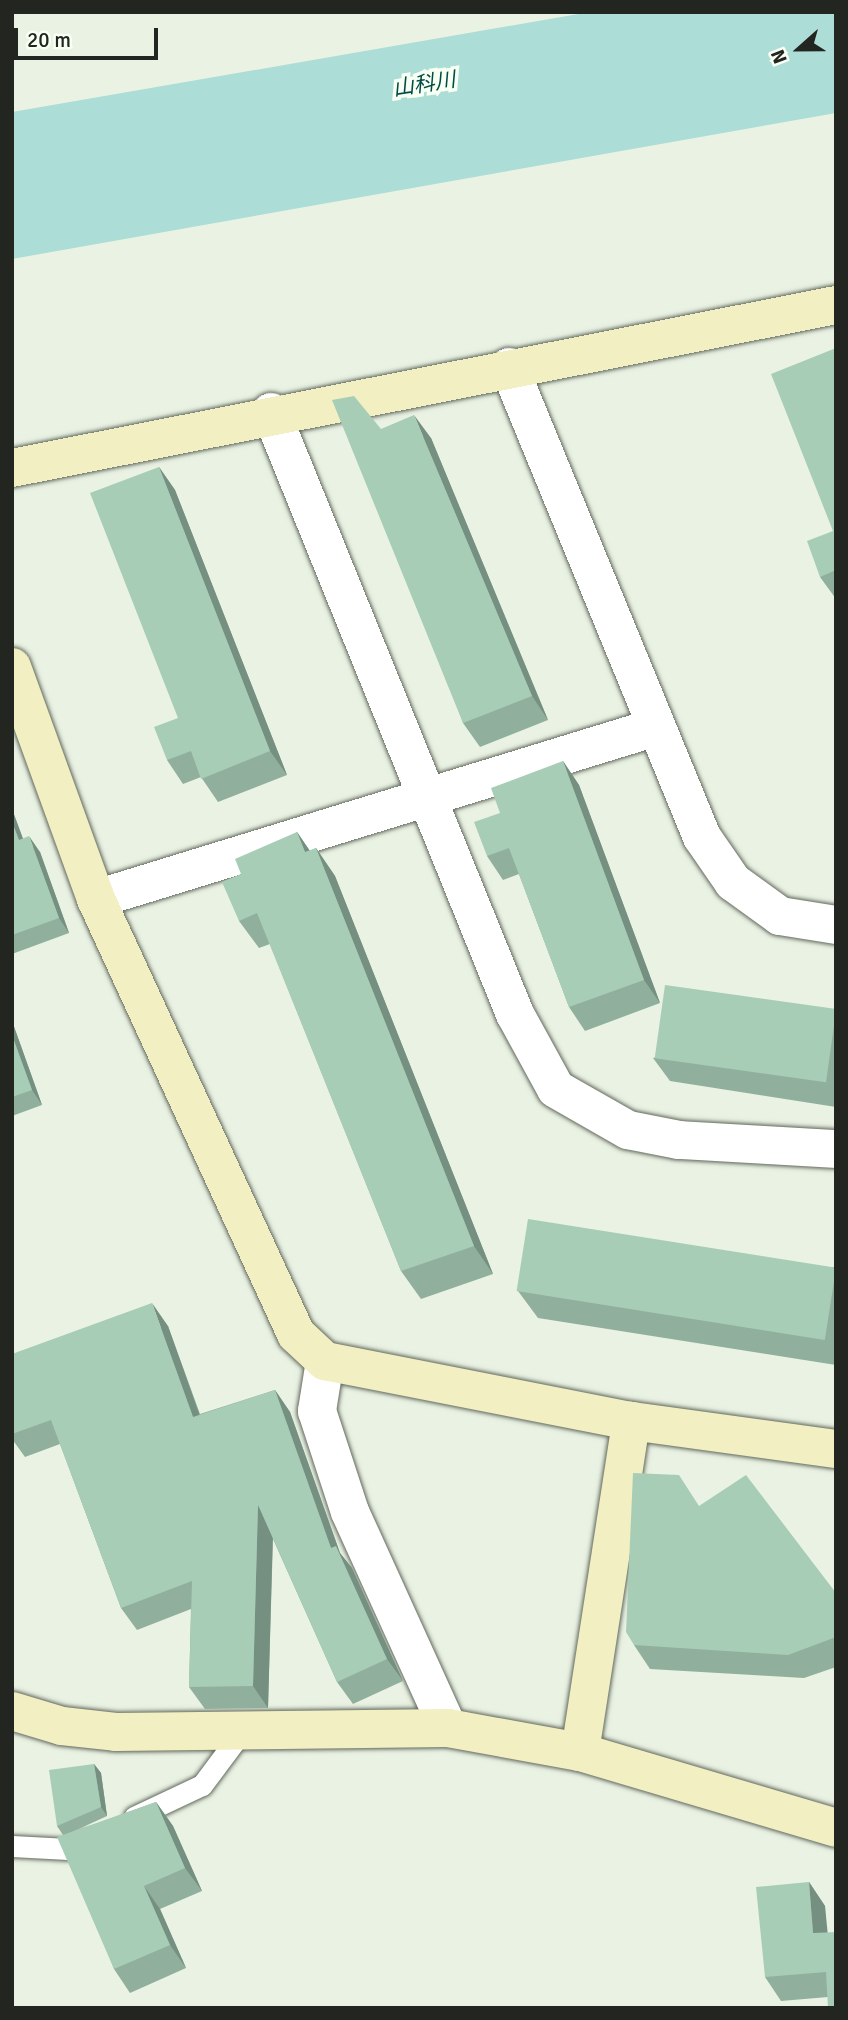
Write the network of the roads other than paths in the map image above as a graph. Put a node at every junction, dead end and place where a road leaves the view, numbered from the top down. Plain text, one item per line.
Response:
1 (836, 305) edge
2 (509, 367) junction
3 (271, 412) junction
4 (12, 468) edge
5 (12, 667) edge
6 (653, 728) junction
7 (427, 794) junction
8 (96, 899) junction
9 (836, 925) edge
10 (836, 1149) edge
11 (325, 1361) junction
12 (631, 1420) junction
13 (836, 1449) edge
14 (12, 1711) edge
15 (448, 1728) junction
16 (240, 1734) junction
17 (580, 1752) junction
18 (836, 1828) edge
19 (12, 1846) edge

1 - 2 street
2 - 3 street
2 - 6 street
3 - 4 street
3 - 7 street
5 - 8 street
6 - 7 street
6 - 9 street
7 - 8 street
7 - 10 street
8 - 11 street
11 - 12 street
11 - 15 street
12 - 13 street
12 - 17 street
14 - 16 street
15 - 16 street
15 - 17 street
16 - 19 lane
17 - 18 street

